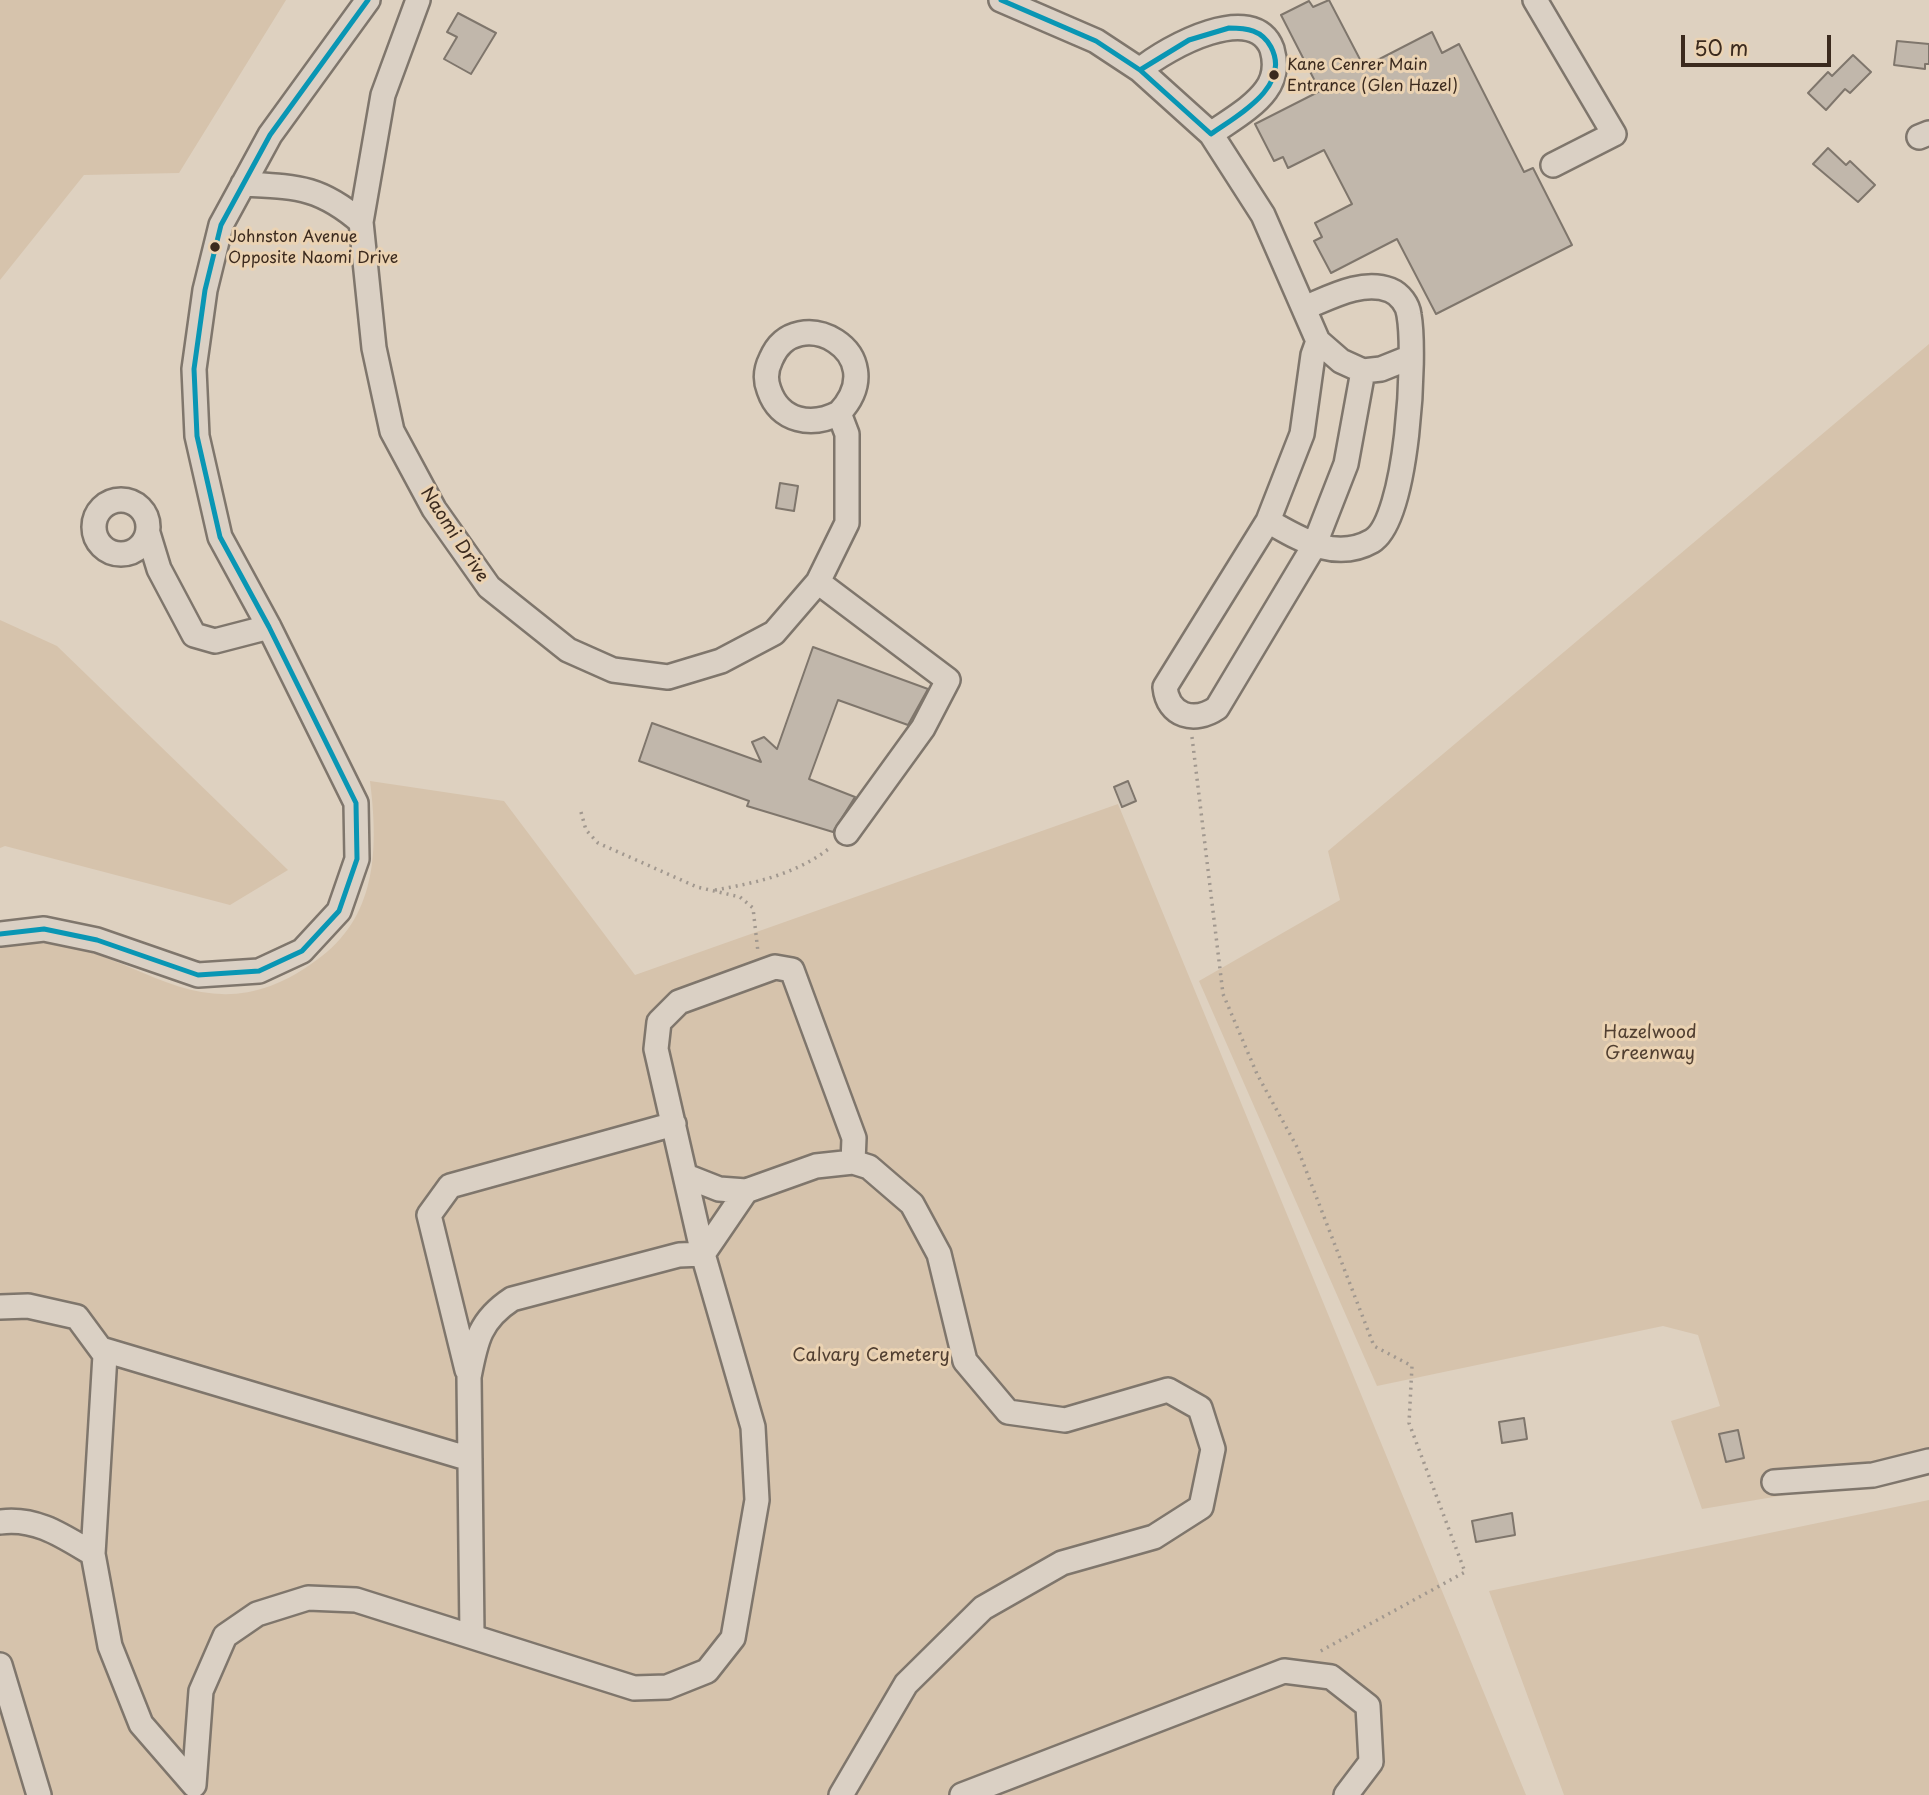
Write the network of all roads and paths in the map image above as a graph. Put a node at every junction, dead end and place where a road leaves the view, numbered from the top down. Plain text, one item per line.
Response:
1 (368, 0) edge
2 (418, 0) edge
3 (1001, 0) edge
4 (1535, 0) edge
5 (1140, 70) junction
6 (1211, 134) junction
7 (1552, 165) dead end
8 (243, 184) junction
9 (361, 222) junction
10 (1304, 308) junction
11 (1318, 341) junction
12 (1411, 357) junction
13 (1363, 371) junction
14 (839, 413) dead end
15 (1268, 521) junction
16 (148, 533) junction
17 (1314, 546) junction
18 (130, 553) junction
19 (159, 569) junction
20 (818, 582) junction
21 (269, 627) junction
22 (1190, 717) junction
23 (581, 812) dead end
24 (847, 834) joint
25 (713, 890) junction
26 (0, 934) edge
27 (775, 967) junction
28 (674, 1124) junction
29 (853, 1163) junction
30 (686, 1176) junction
31 (746, 1191) junction
32 (703, 1254) junction
33 (0, 1307) edge
34 (101, 1349) junction
35 (469, 1377) junction
36 (470, 1459) junction
37 (1929, 1461) edge
38 (1774, 1482) dead end
39 (0, 1522) edge
40 (93, 1554) junction
41 (472, 1634) junction
42 (0, 1665) edge
43 (1284, 1671) junction
44 (198, 1790) edge
45 (40, 1795) edge
46 (841, 1795) edge
47 (962, 1795) edge
48 (1346, 1795) edge

1 - 8 street
2 - 9 street, Naomi Drive
3 - 5 street
4 - 7 street
5 - 6 street
5 - 6 street
6 - 10 street
8 - 9 street
8 - 21 street
9 - 20 street, Naomi Drive
10 - 11 street
10 - 12 street
11 - 13 street
11 - 15 street
12 - 13 street
12 - 17 street
13 - 17 street
14 - 20 street, Naomi Drive
15 - 17 street
15 - 22 street
16 - 18 street
16 - 18 street
16 - 19 street
17 - 22 street
18 - 19 street
19 - 21 street
20 - 24 street
21 - 26 street
22 - 43 path
23 - 25 path
24 - 25 path
25 - 27 path
27 - 28 street
27 - 29 street
28 - 30 street
28 - 35 street
29 - 31 street
29 - 46 street
30 - 31 street
30 - 32 street
31 - 32 street
32 - 35 street
32 - 41 street
33 - 34 street
34 - 36 street
34 - 40 street
35 - 36 street
36 - 41 street
37 - 38 street
39 - 40 street
40 - 44 street
41 - 44 street
42 - 45 street
43 - 47 street
43 - 48 street

